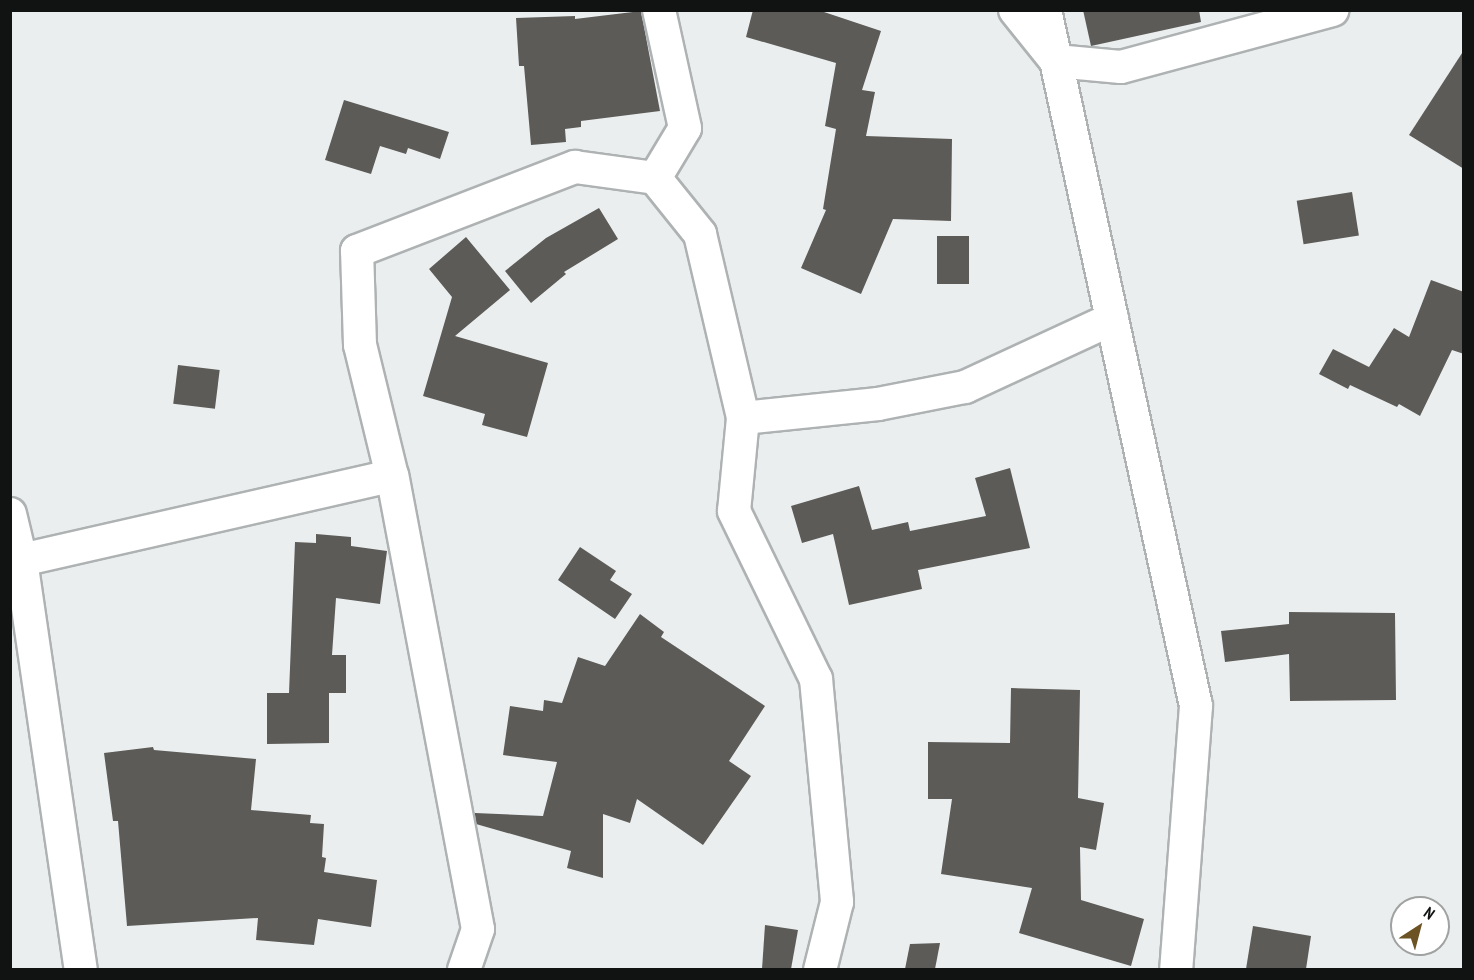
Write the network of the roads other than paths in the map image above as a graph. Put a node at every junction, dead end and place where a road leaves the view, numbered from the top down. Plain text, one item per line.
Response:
1 (658, 10) edge
2 (1015, 10) edge
3 (1045, 10) edge
4 (1332, 10) edge
5 (1056, 61) junction
6 (655, 178) junction
7 (1112, 320) junction
8 (743, 418) junction
9 (392, 476) junction
10 (10, 514) edge
11 (21, 561) junction
12 (81, 969) edge
13 (464, 969) edge
14 (820, 969) edge
15 (1176, 969) edge

1 - 6 street
2 - 5 street
3 - 5 street
4 - 5 street
5 - 7 street
6 - 8 street
6 - 9 street
7 - 8 street
7 - 15 street
8 - 14 street
9 - 11 street
9 - 13 street
10 - 11 street
11 - 12 street

